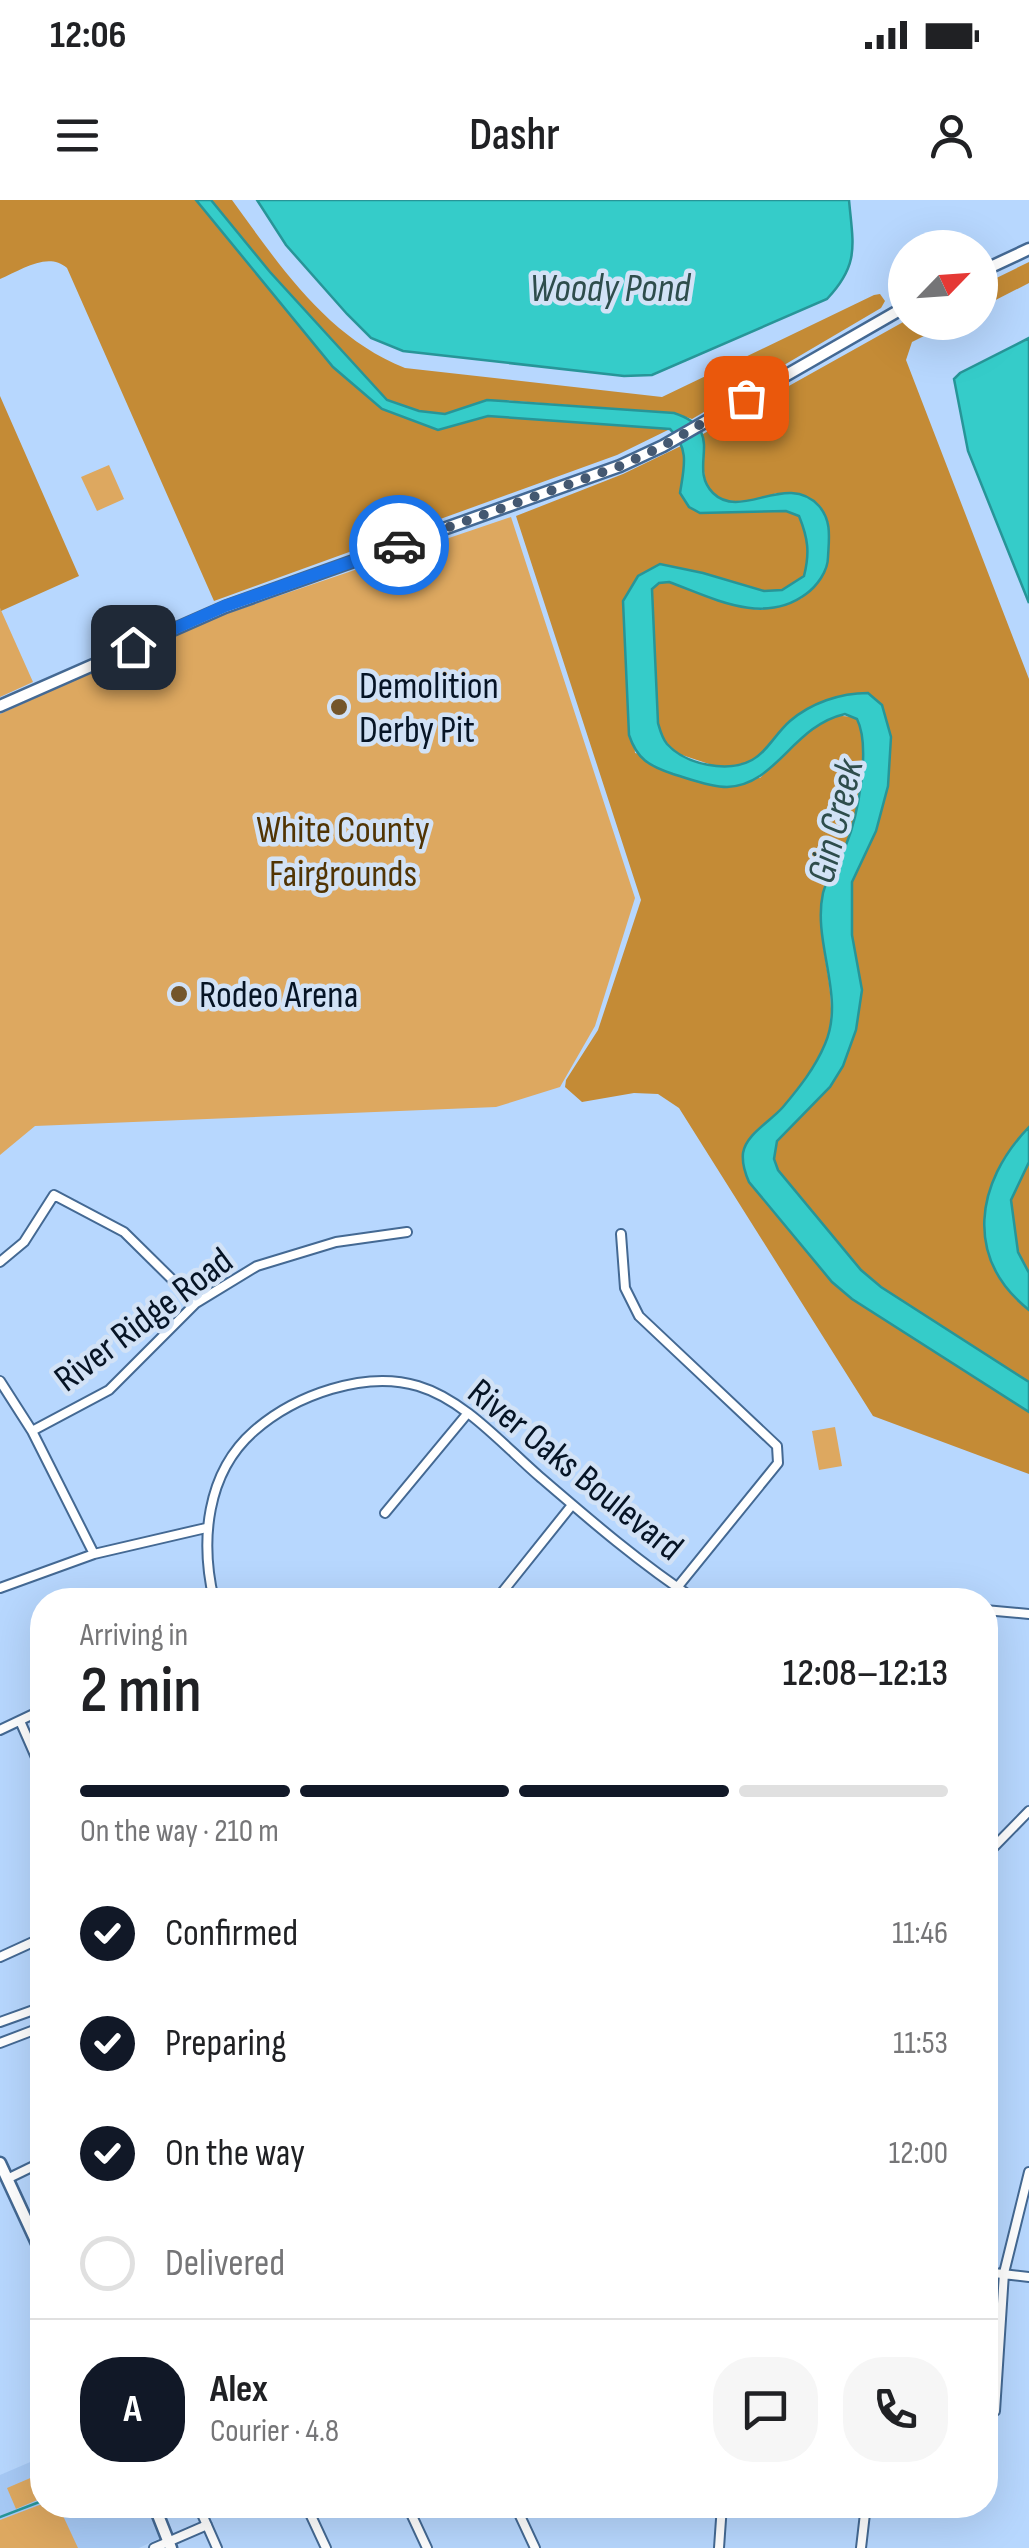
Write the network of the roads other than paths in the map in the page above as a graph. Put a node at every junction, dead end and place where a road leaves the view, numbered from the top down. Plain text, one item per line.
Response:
1 (1029, 248) edge
2 (998, 263) edge
3 (888, 317) edge
4 (0, 706) edge
5 (407, 1232) dead end
6 (621, 1234) dead end
7 (0, 1262) edge
8 (196, 1304) junction
9 (0, 1380) edge
10 (468, 1414) junction
11 (32, 1431) junction
12 (572, 1505) junction
13 (385, 1512) dead end
14 (206, 1528) junction
15 (94, 1554) junction
16 (0, 1588) edge
17 (211, 1588) edge
18 (506, 1588) edge
19 (678, 1588) joint
20 (998, 1611) edge
21 (1029, 1614) edge
22 (30, 1716) edge
23 (20, 1721) junction
24 (0, 1730) edge
25 (30, 1744) edge
26 (1029, 1811) edge
27 (998, 1843) edge
28 (30, 1944) edge
29 (0, 1957) edge
30 (30, 2011) edge
31 (0, 2022) edge
32 (30, 2032) edge
33 (0, 2043) edge
34 (0, 2163) edge
35 (30, 2168) edge
36 (1029, 2172) edge
37 (7, 2179) junction
38 (30, 2228) edge
39 (998, 2272) edge
40 (1004, 2272) junction
41 (1029, 2278) edge
42 (998, 2365) edge
43 (159, 2518) edge
44 (204, 2518) edge
45 (312, 2518) edge
46 (413, 2518) edge
47 (521, 2518) edge
48 (721, 2518) edge
49 (865, 2518) edge
50 (207, 2525) junction
51 (170, 2545) edge
52 (154, 2548) edge
53 (217, 2548) edge
54 (326, 2548) edge
55 (427, 2548) edge
56 (535, 2548) edge
57 (719, 2548) edge
58 (862, 2548) edge

1 - 2 street
3 - 4 street
5 - 8 street, River Ridge Road
6 - 19 street
7 - 8 street
8 - 11 street, River Ridge Road
9 - 11 street
10 - 12 street, River Oaks Boulevard
10 - 13 street
10 - 14 street, River Oaks Boulevard
11 - 15 street
12 - 18 street
12 - 19 street, River Oaks Boulevard
14 - 15 street
14 - 17 street, River Oaks Boulevard
15 - 16 street
20 - 21 street
22 - 23 street
23 - 24 street
23 - 25 street
26 - 27 street
28 - 29 street
30 - 31 street
32 - 33 street
34 - 37 street
35 - 37 street
36 - 40 street
37 - 38 street
39 - 40 street
40 - 41 street
40 - 42 street
43 - 51 street
44 - 50 street
45 - 54 street
46 - 55 street
47 - 56 street
48 - 57 street
49 - 58 street
50 - 51 street
50 - 53 street
51 - 52 street

